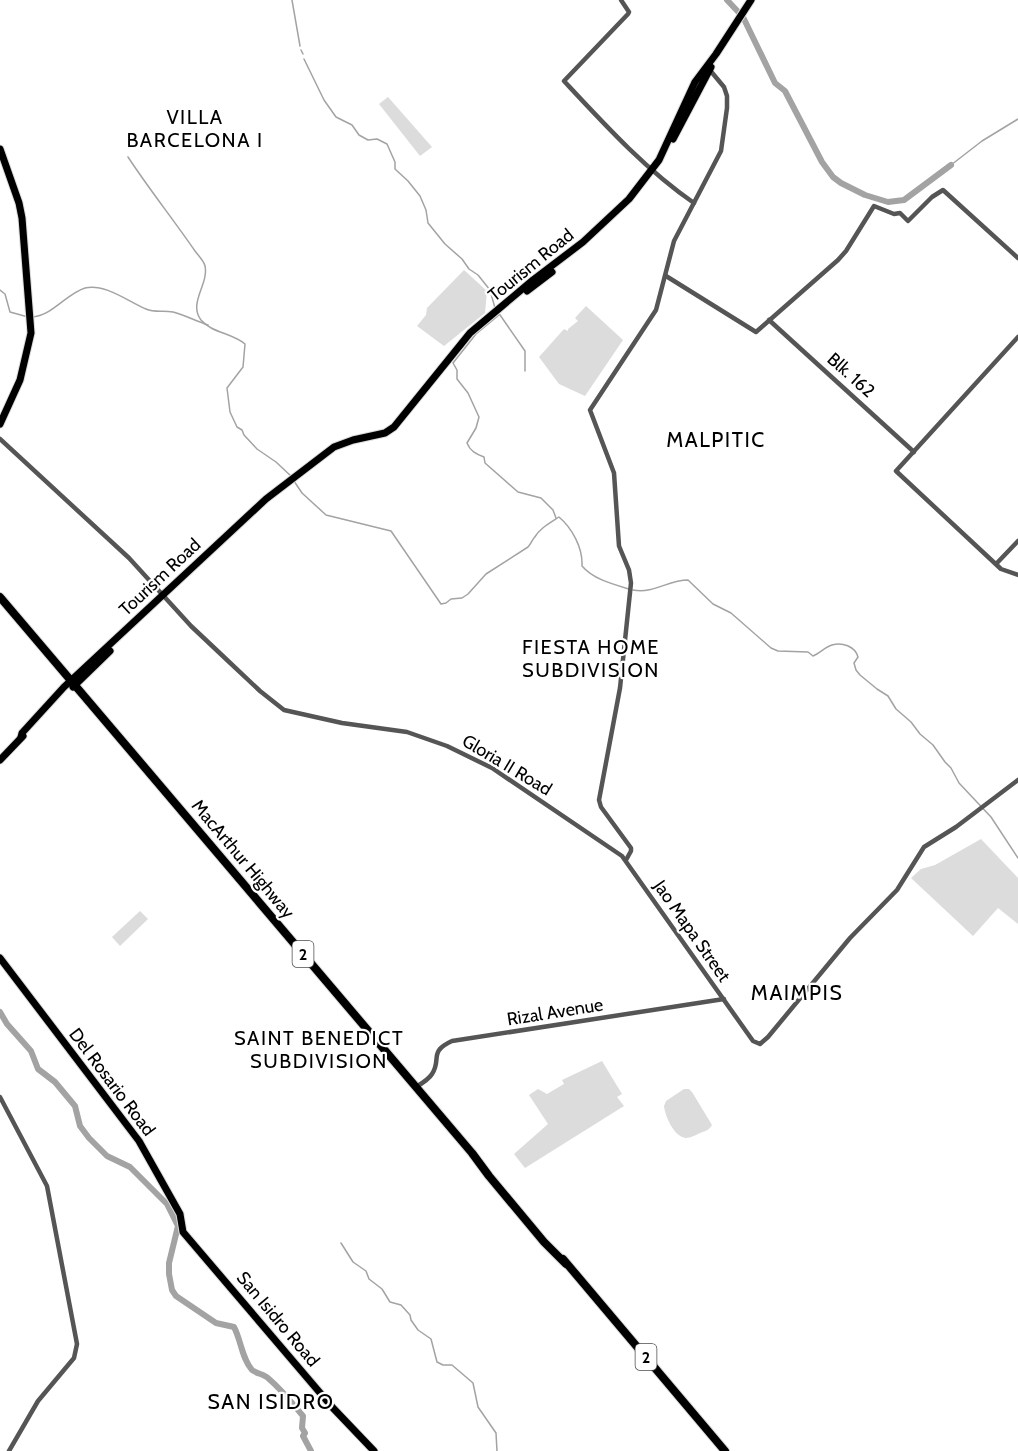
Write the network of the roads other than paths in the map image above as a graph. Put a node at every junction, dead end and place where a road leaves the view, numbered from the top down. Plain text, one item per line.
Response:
1 (621, 0) edge
2 (752, 0) edge
3 (709, 65) junction
4 (0, 149) edge
5 (655, 171) junction
6 (694, 203) junction
7 (1018, 258) edge
8 (666, 276) junction
9 (768, 320) junction
10 (1018, 337) edge
11 (0, 424) edge
12 (0, 439) edge
13 (914, 452) junction
14 (1018, 541) edge
15 (997, 563) junction
16 (1018, 575) edge
17 (164, 595) junction
18 (0, 597) edge
19 (73, 684) junction
20 (0, 760) edge
21 (1018, 780) edge
22 (626, 860) junction
23 (0, 958) edge
24 (724, 999) junction
25 (416, 1087) junction
26 (0, 1097) edge
27 (183, 1232) joint
28 (9, 1451) edge
29 (374, 1451) edge
30 (725, 1451) edge

1 - 5 street
2 - 3 main road, Tourism Road
3 - 5 main road, Tourism Road
3 - 6 street
4 - 11 main road
5 - 6 street
5 - 17 main road, Tourism Road
6 - 8 street
7 - 9 street
8 - 9 street
8 - 22 street
9 - 13 street, Blk. 162
10 - 13 street
12 - 17 street
13 - 15 street
14 - 15 street
15 - 16 street
17 - 19 main road, Tourism Road
17 - 22 street, Gloria II Road
18 - 19 highway, MacArthur Highway / 2
19 - 20 main road, Tourism Road
19 - 25 highway, MacArthur Highway / 2
21 - 24 street, Jao Mapa Street
22 - 24 street, Jao Mapa Street
23 - 27 main road, Del Rosario Road
24 - 25 street, Rizal Avenue
25 - 30 highway, MacArthur Highway / 2
26 - 28 street
27 - 29 main road, San Isidro Road

